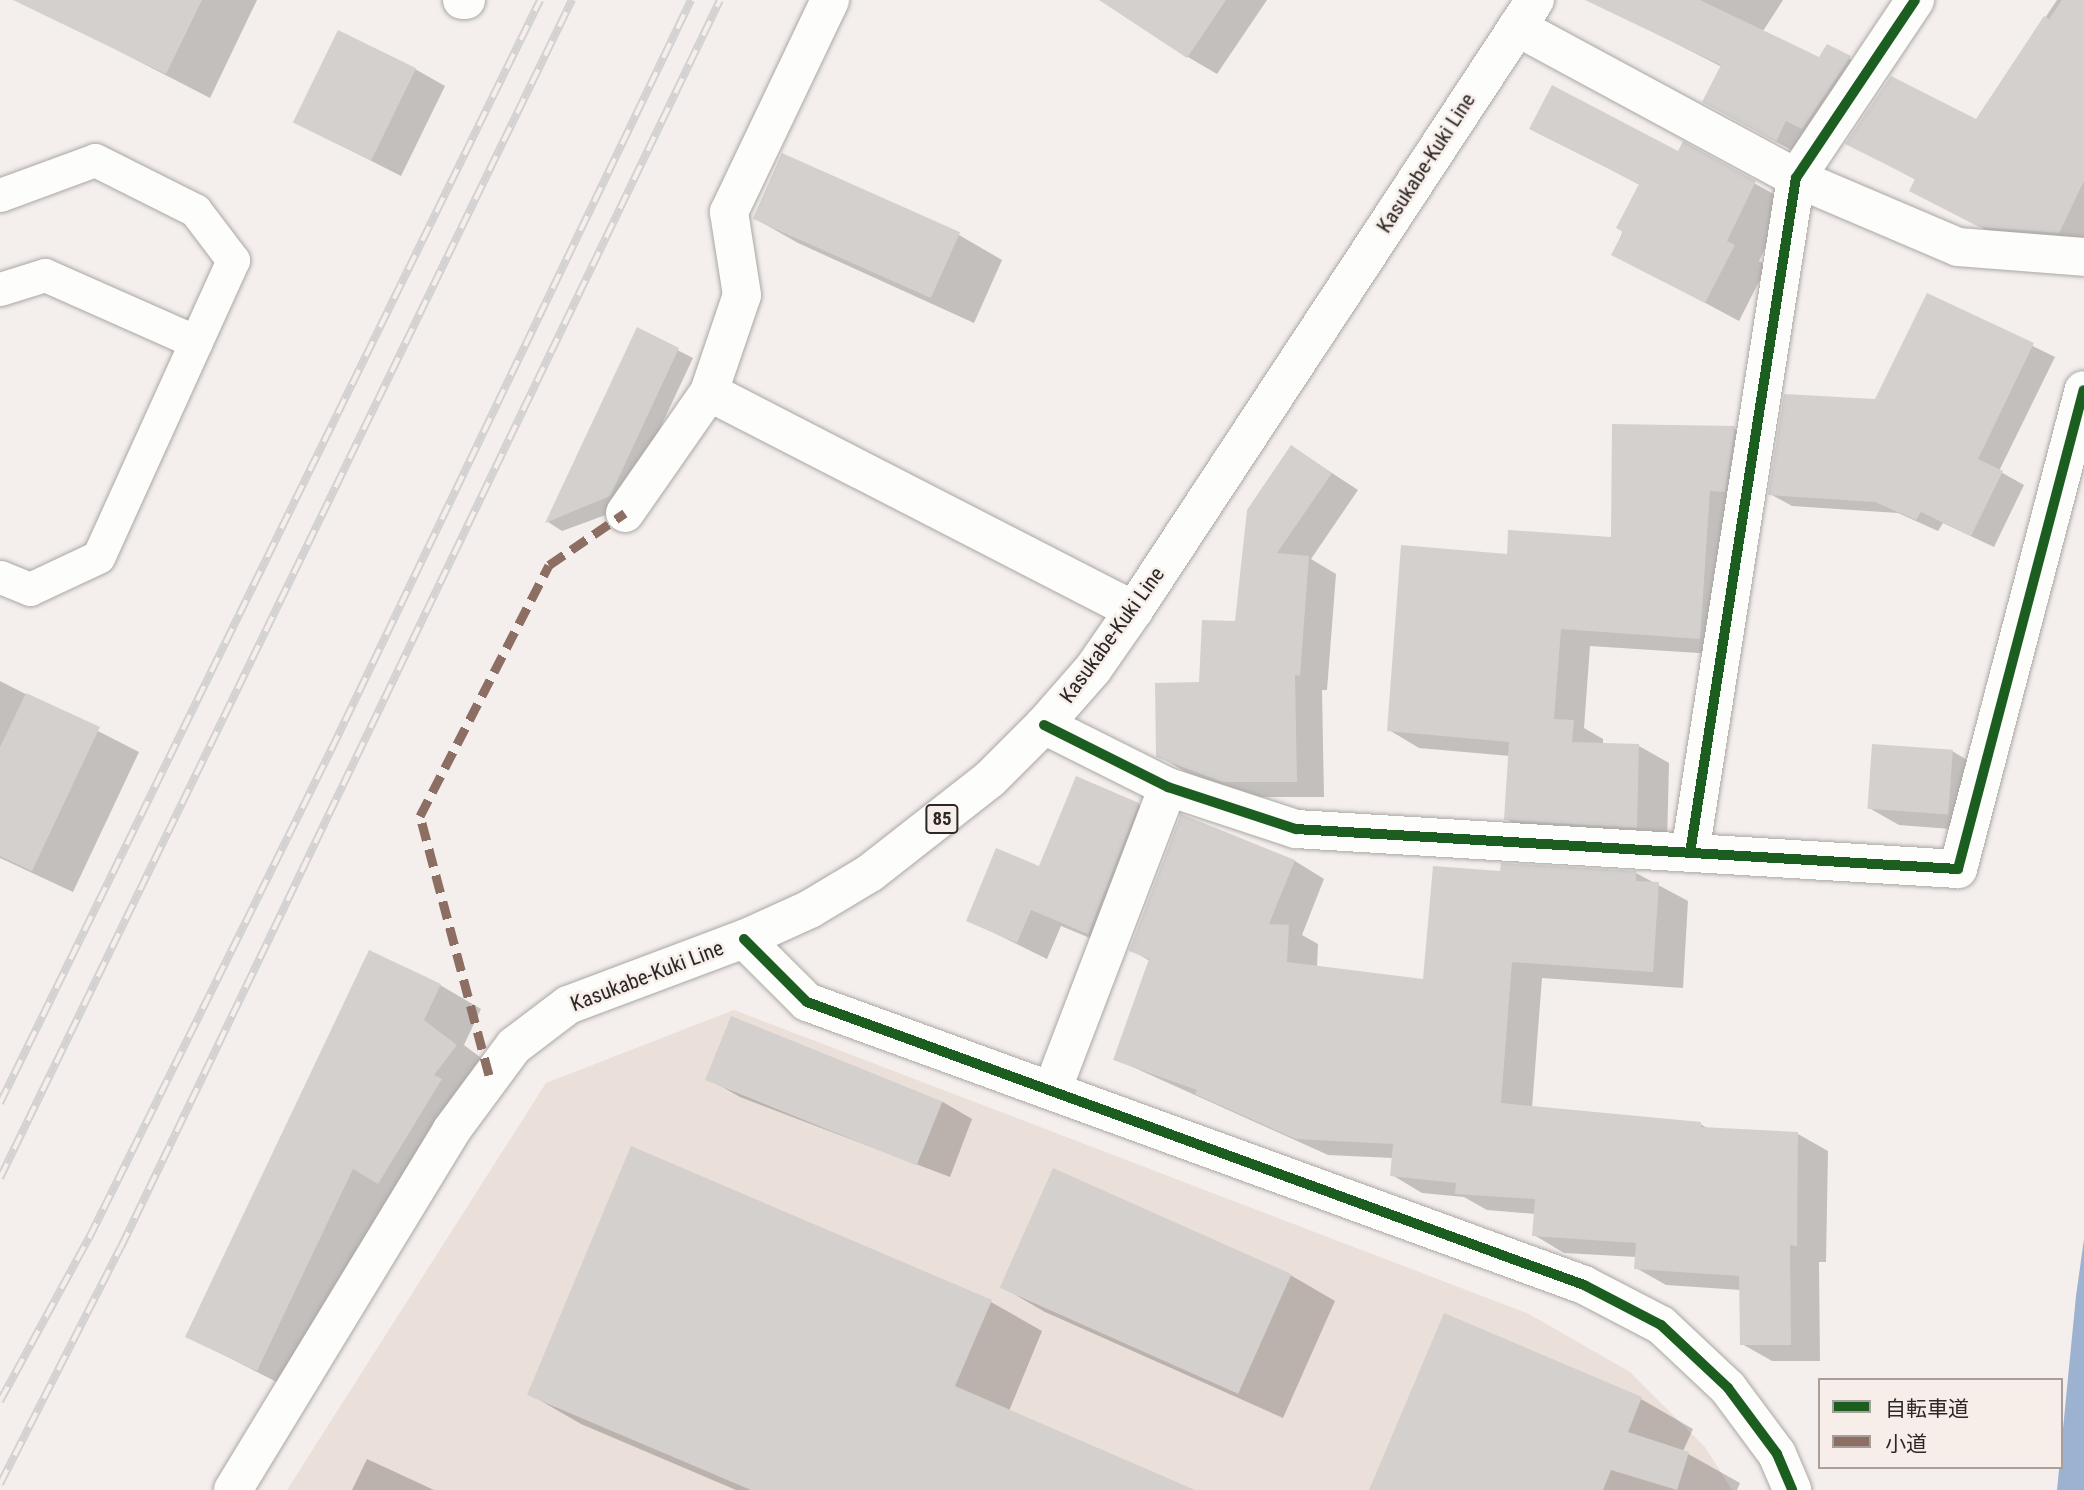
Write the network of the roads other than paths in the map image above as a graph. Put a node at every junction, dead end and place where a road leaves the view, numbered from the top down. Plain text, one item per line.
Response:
1 (830, 0) edge
2 (1914, 0) edge
3 (1526, 13) edge
4 (1796, 178) junction
5 (0, 195) edge
6 (2084, 257) edge
7 (0, 289) edge
8 (196, 342) junction
9 (2084, 390) edge
10 (709, 392) junction
11 (625, 513) dead end
12 (0, 577) edge
13 (1134, 610) junction
14 (1044, 725) junction
15 (1168, 787) junction
16 (1690, 853) junction
17 (744, 939) junction
18 (1053, 1088) junction
19 (233, 1490) edge
20 (1792, 1490) edge

1 - 10 street
2 - 4 street
3 - 4 street
3 - 13 street, Kasukabe-Kuki Line / 85
4 - 6 street
4 - 16 street
5 - 8 lane
7 - 8 lane
8 - 12 lane
9 - 16 street
10 - 11 street
10 - 13 street
13 - 14 street, Kasukabe-Kuki Line / 85
14 - 15 street
14 - 17 street, Kasukabe-Kuki Line / 85
15 - 16 street
15 - 18 street
17 - 18 street
17 - 19 street, Kasukabe-Kuki Line / 85
18 - 20 street

